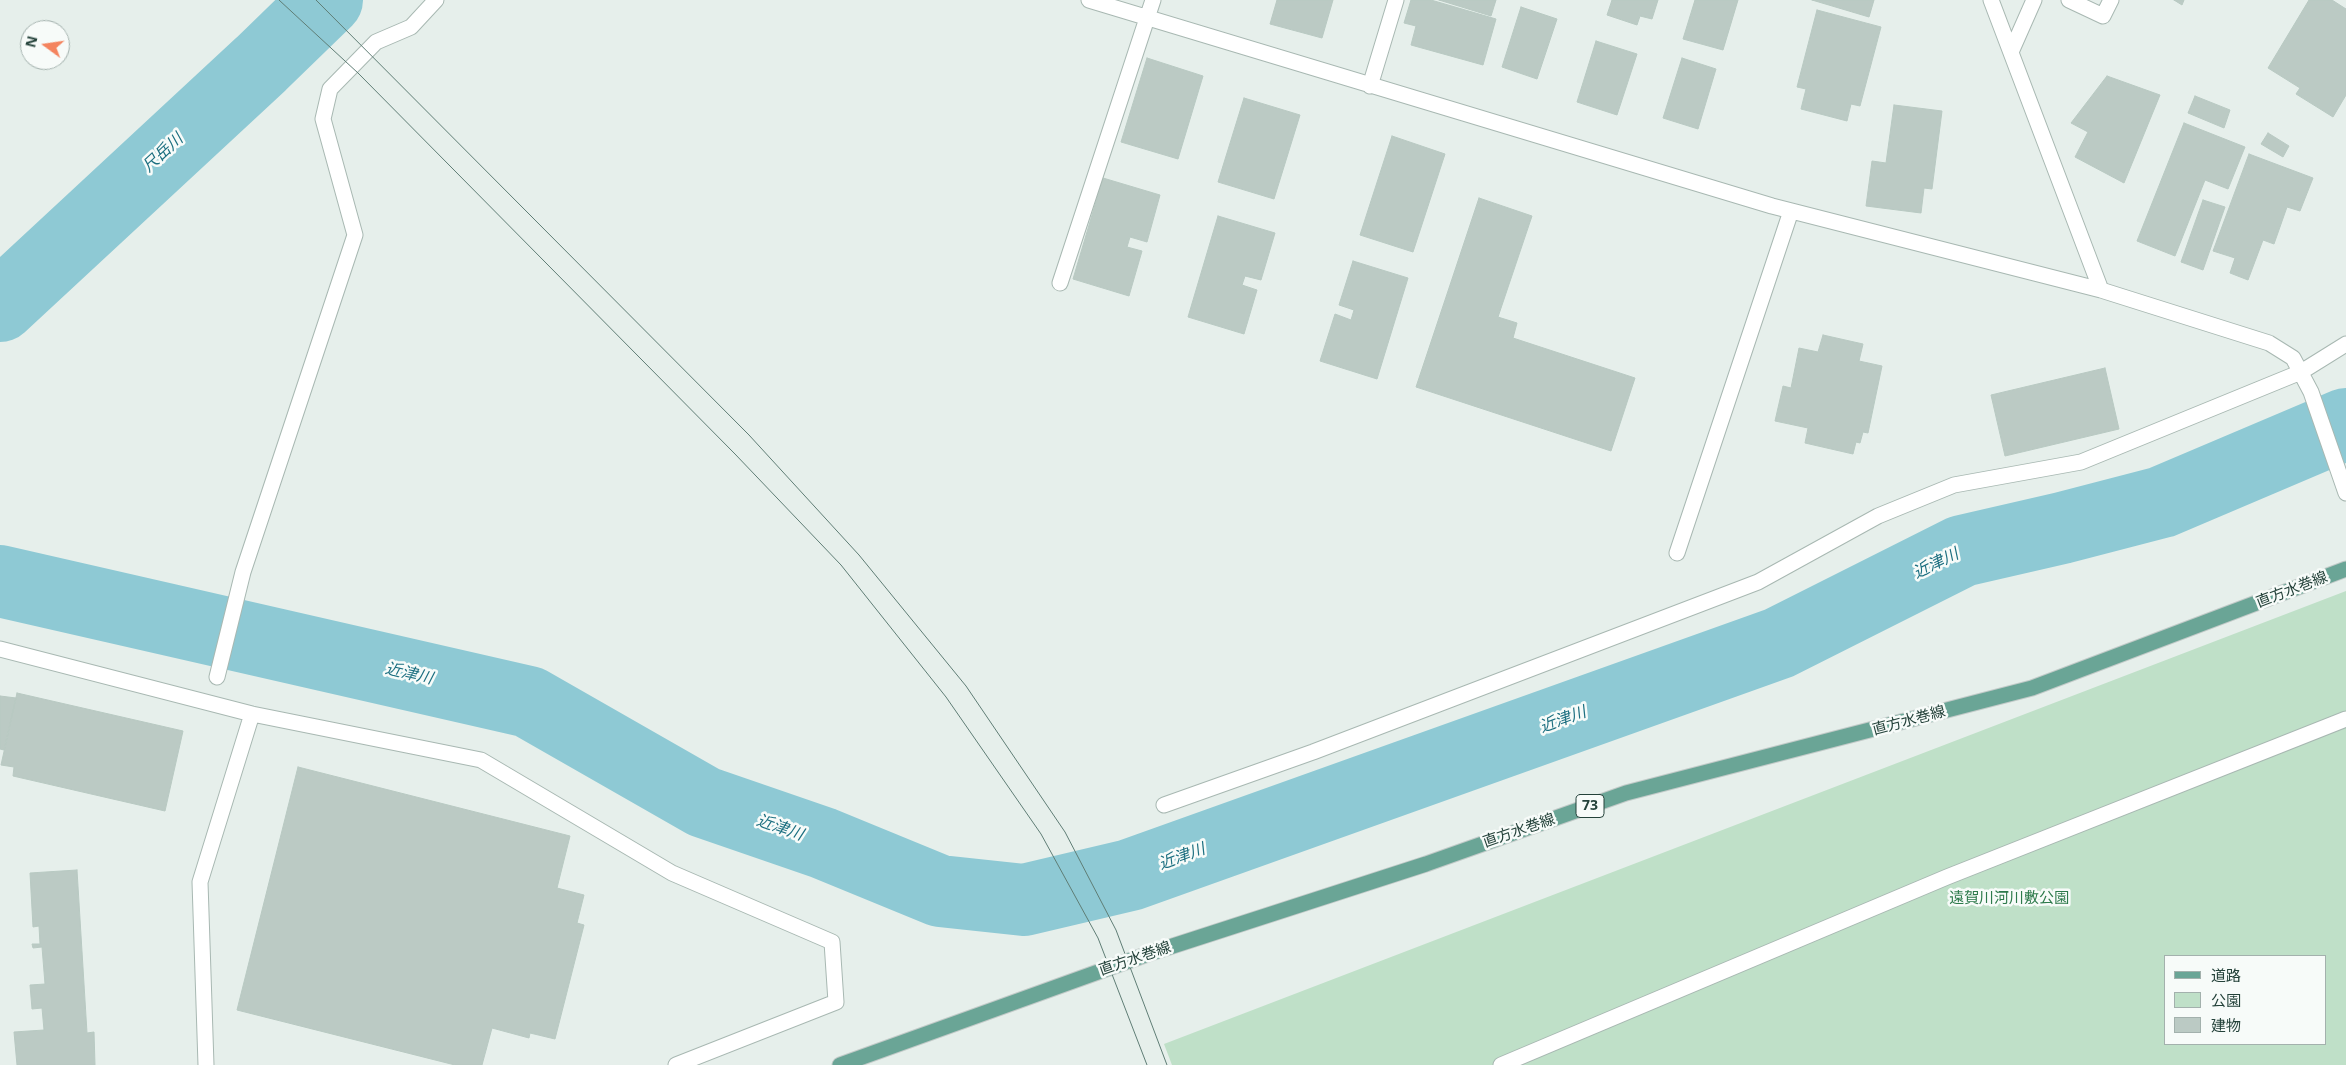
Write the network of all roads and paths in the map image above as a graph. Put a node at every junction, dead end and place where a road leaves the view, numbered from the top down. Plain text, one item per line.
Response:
1 (436, 0) edge
2 (1089, 0) edge
3 (1153, 0) edge
4 (1396, 0) edge
5 (1991, 0) edge
6 (2034, 0) edge
7 (2069, 0) edge
8 (2111, 0) edge
9 (1147, 18) junction
10 (2011, 52) junction
11 (1370, 86) junction
12 (1791, 211) junction
13 (1060, 283) dead end
14 (2101, 290) junction
15 (2346, 344) edge
16 (2301, 372) junction
17 (2346, 494) edge
18 (1677, 553) dead end
19 (2346, 569) edge
20 (0, 649) edge
21 (218, 677) dead end
22 (252, 714) junction
23 (2346, 719) edge
24 (1164, 805) dead end
25 (206, 1065) edge
26 (676, 1065) edge
27 (840, 1065) edge
28 (1500, 1065) edge

1 - 21 street
2 - 9 street
3 - 9 street
4 - 11 street
5 - 10 street
6 - 10 street
7 - 8 street
9 - 11 street
9 - 13 street
10 - 14 street
11 - 12 street
12 - 14 street
12 - 18 street
14 - 16 street
15 - 16 street
16 - 17 street
16 - 24 street
19 - 27 main road, 直方水巻線 / 73
20 - 22 street
22 - 25 street
22 - 26 street
23 - 28 street

